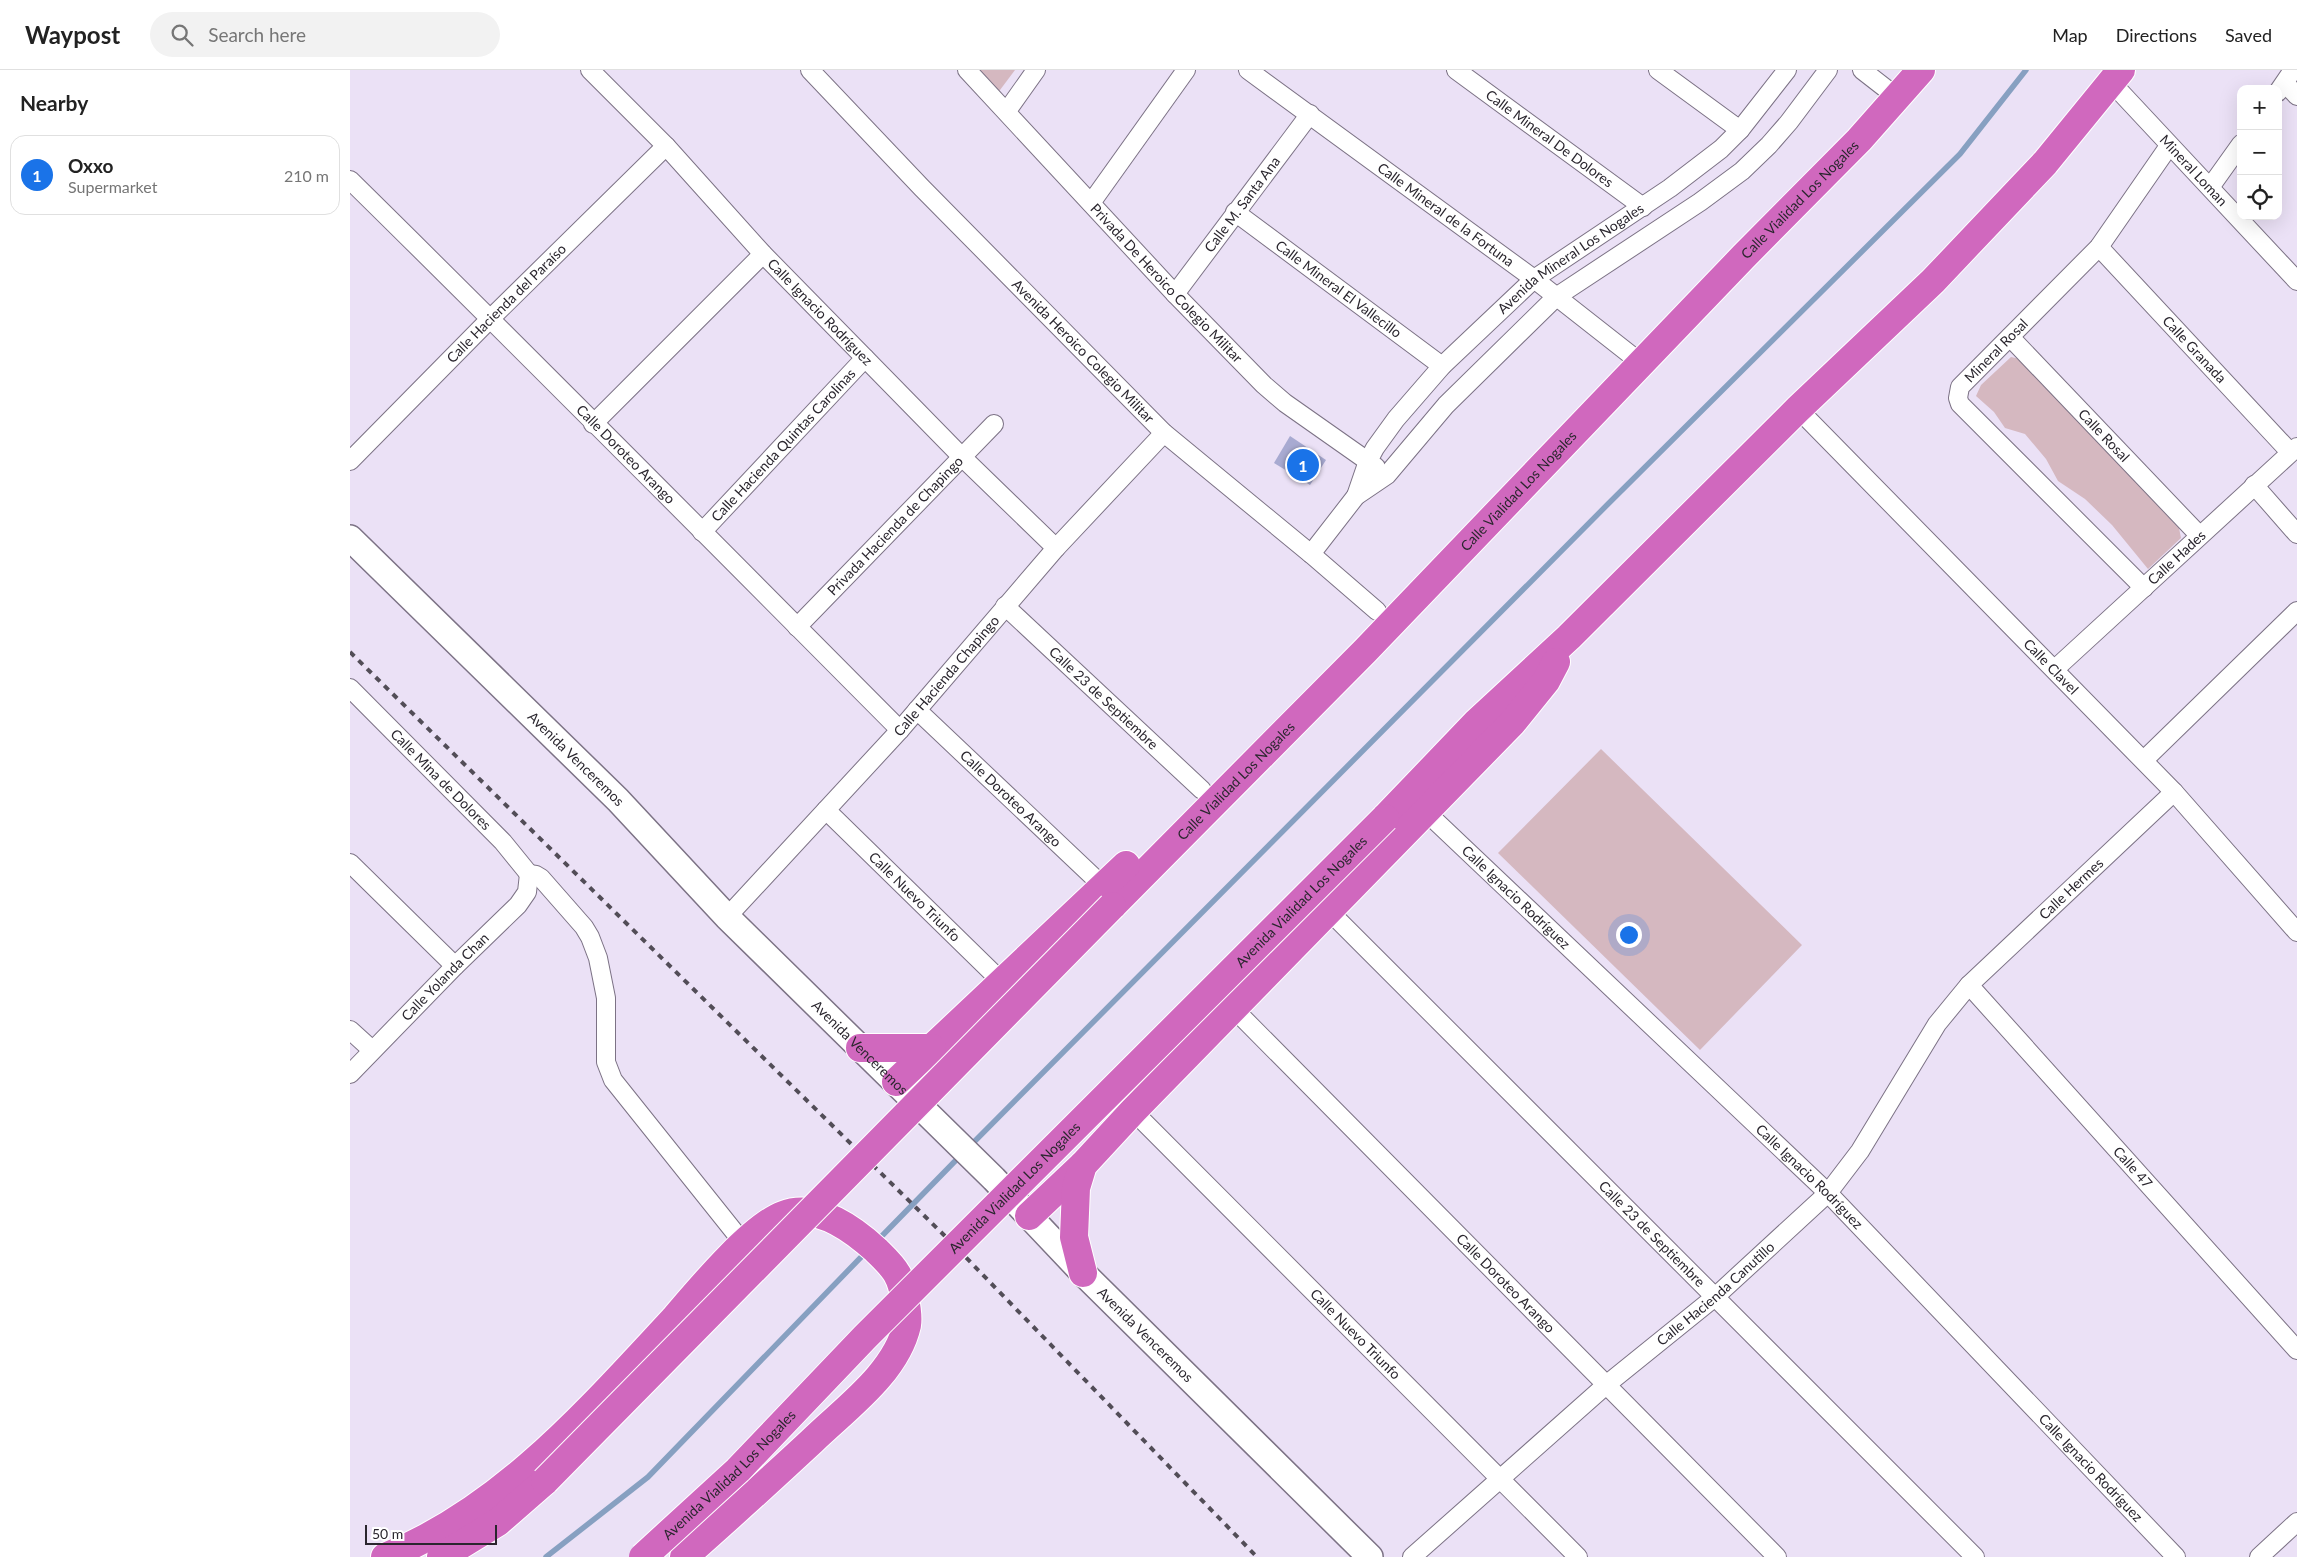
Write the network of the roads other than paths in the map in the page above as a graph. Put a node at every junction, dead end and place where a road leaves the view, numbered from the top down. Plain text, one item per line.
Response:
1 (590, 70) edge
2 (810, 70) edge
3 (967, 70) edge
4 (1036, 70) edge
5 (1186, 70) edge
6 (1248, 70) edge
7 (1456, 70) edge
8 (1658, 70) edge
9 (1788, 70) edge
10 (1828, 70) edge
11 (1862, 70) edge
12 (1921, 70) edge
13 (2116, 76) edge
14 (2285, 82) edge
15 (2297, 96) edge
16 (1898, 98) junction
17 (1006, 111) junction
18 (1310, 114) junction
19 (1740, 130) junction
20 (666, 146) junction
21 (2169, 146) junction
22 (2237, 150) edge
23 (350, 180) edge
24 (2211, 186) junction
25 (1091, 203) junction
26 (1643, 207) junction
27 (1235, 212) junction
28 (2099, 247) junction
29 (763, 254) junction
30 (1534, 279) junction
31 (2297, 281) edge
32 (1175, 294) junction
33 (1556, 297) junction
34 (491, 318) junction
35 (2010, 337) junction
36 (865, 358) junction
37 (1641, 363) junction
38 (1442, 366) junction
39 (1798, 409) junction
40 (594, 424) junction
41 (994, 424) dead end
42 (1164, 433) junction
43 (2294, 449) edge
44 (961, 456) junction
45 (350, 461) edge
46 (1368, 461) junction
47 (1387, 475) junction
48 (2254, 485) junction
49 (1356, 496) junction
50 (1511, 499) junction
51 (702, 532) junction
52 (2297, 534) edge
53 (2199, 536) junction
54 (350, 538) edge
55 (1056, 548) junction
56 (1311, 554) junction
57 (2144, 588) junction
58 (1005, 606) junction
59 (2297, 611) edge
60 (1377, 612) junction
61 (797, 627) junction
62 (1569, 637) junction
63 (2056, 669) junction
64 (350, 688) edge
65 (918, 710) junction
66 (900, 730) junction
67 (2144, 760) junction
68 (1202, 790) junction
69 (2174, 792) junction
70 (826, 810) junction
71 (1426, 812) junction
72 (350, 863) edge
73 (529, 874) junction
74 (1108, 896) junction
75 (1328, 910) junction
76 (727, 917) junction
77 (2297, 932) edge
78 (455, 966) junction
79 (1002, 982) junction
80 (1969, 985) junction
81 (1234, 1009) junction
82 (350, 1030) edge
83 (860, 1048) junction
84 (932, 1048) junction
85 (372, 1050) junction
86 (350, 1074) edge
87 (896, 1082) junction
88 (1133, 1111) junction
89 (1083, 1165) junction
90 (1828, 1193) junction
91 (1029, 1216) junction
92 (744, 1244) junction
93 (1083, 1273) junction
94 (1715, 1297) junction
95 (2297, 1350) edge
96 (1606, 1385) junction
97 (1500, 1479) junction
98 (2297, 1522) edge
99 (385, 1557) edge
100 (441, 1557) edge
101 (643, 1557) edge
102 (684, 1557) edge
103 (1370, 1557) edge
104 (1412, 1557) edge
105 (1578, 1557) edge
106 (1777, 1557) edge
107 (1975, 1557) edge
108 (2176, 1557) edge
109 (2259, 1557) edge

1 - 20 street, Calle Ignacio Rodríguez
2 - 42 street, Avenida Heroico Colegio Militar
3 - 17 street, Privada De Heroico Colegio Militar
4 - 17 street
5 - 25 street
6 - 18 street, Calle Mineral de la Fortuna
7 - 26 street, Calle Mineral De Dolores
8 - 19 street
9 - 19 street, Avenida Mineral Los Nogales
10 - 33 street
11 - 16 street
12 - 16 highway, Calle Vialidad Los Nogales
13 - 21 street, Mineral Loman
13 - 39 highway
14 - 15 street
16 - 37 highway, Calle Vialidad Los Nogales
17 - 25 street, Privada De Heroico Colegio Militar
18 - 27 street, Calle M. Santa Ana
18 - 30 street, Calle Mineral de la Fortuna
19 - 26 street, Avenida Mineral Los Nogales
20 - 29 street, Calle Ignacio Rodríguez
20 - 34 street, Calle Hacienda del Paraíso
21 - 24 street, Mineral Loman
21 - 28 street, Mineral Rosal
22 - 24 street
23 - 34 street, Calle Doroteo Arango
24 - 31 street, Mineral Loman
25 - 32 street, Privada De Heroico Colegio Militar
26 - 30 street, Avenida Mineral Los Nogales
27 - 32 street, Calle M. Santa Ana
27 - 38 street, Calle Mineral El Vallecillo
28 - 35 street, Mineral Rosal
28 - 43 street, Calle Granada
29 - 36 street, Calle Ignacio Rodríguez
29 - 40 street
30 - 33 street, Calle Mineral de la Fortuna
30 - 38 street, Avenida Mineral Los Nogales
32 - 46 street, Privada De Heroico Colegio Militar
33 - 37 street, Calle Mineral de la Fortuna
33 - 47 street
34 - 40 street, Calle Doroteo Arango
34 - 45 street, Calle Hacienda del Paraíso
35 - 53 street, Calle Rosal
35 - 57 street, Mineral Rosal
36 - 44 street, Calle Ignacio Rodríguez
36 - 51 street, Calle Hacienda Quintas Carolinas
37 - 50 highway, Calle Vialidad Los Nogales
38 - 46 street, Avenida Mineral Los Nogales
39 - 62 highway
39 - 63 street, Calle Clavel
40 - 51 street, Calle Doroteo Arango
41 - 44 street, Privada Hacienda de Chapingo
42 - 55 street, Calle Hacienda Chapingo
42 - 56 street, Avenida Heroico Colegio Militar
43 - 48 street, Calle Hades
44 - 55 street, Calle Ignacio Rodríguez
44 - 61 street, Privada Hacienda de Chapingo
46 - 47 street, Privada De Heroico Colegio Militar
46 - 49 street, Avenida Mineral Los Nogales
47 - 49 street
48 - 52 street
48 - 53 street, Calle Hades
49 - 56 street
50 - 60 highway
50 - 74 highway, Calle Vialidad Los Nogales
51 - 61 street, Calle Doroteo Arango
53 - 57 street, Calle Hades
54 - 76 street, Avenida Venceremos
55 - 58 street, Calle Hacienda Chapingo
56 - 60 street, Avenida Heroico Colegio Militar
57 - 63 street, Calle Hades
58 - 65 street, Calle Hacienda Chapingo
58 - 68 street, Calle 23 de Septiembre
59 - 67 street
60 - 68 highway
61 - 66 street, Calle Doroteo Arango
62 - 71 highway
62 - 101 highway, Avenida Vialidad Los Nogales, bridge
63 - 67 street, Calle Clavel
64 - 73 street, Calle Mina de Dolores
65 - 66 street, Calle Hacienda Chapingo
65 - 74 street, Calle Doroteo Arango
66 - 70 street, Calle Hacienda Chapingo
67 - 69 street, Calle Clavel
68 - 74 highway
69 - 77 street, Calle Clavel
69 - 80 street, Calle Hermes
70 - 76 street, Calle Hacienda Chapingo
70 - 79 street, Calle Nuevo Triunfo
71 - 75 highway
71 - 90 street, Calle Ignacio Rodríguez
72 - 78 street
73 - 78 street, Calle Yolanda Chan
73 - 92 street, Calle Mina de Dolores
74 - 79 highway
74 - 100 highway, bridge
75 - 81 highway
75 - 94 street, Calle 23 de Septiembre
76 - 83 street, Avenida Venceremos
78 - 85 street, Calle Yolanda Chan
79 - 84 highway
80 - 90 street, Calle Hacienda Canutillo
80 - 95 street, Calle 47
81 - 88 highway
81 - 96 street, Calle Doroteo Arango
82 - 85 street
83 - 84 highway
83 - 87 street, Avenida Venceremos
84 - 87 highway
85 - 86 street, Calle Yolanda Chan
87 - 91 street, Avenida Venceremos
88 - 89 highway
88 - 97 street, Calle Nuevo Triunfo
89 - 91 highway
89 - 93 highway
90 - 94 street, Calle Hacienda Canutillo
90 - 108 street, Calle Ignacio Rodríguez
91 - 93 street, Avenida Venceremos
92 - 99 highway
92 - 102 highway
93 - 103 street, Avenida Venceremos
94 - 96 street, Calle Hacienda Canutillo
94 - 107 street, Calle 23 de Septiembre
96 - 97 street, Calle Hacienda Canutillo
96 - 106 street, Calle Doroteo Arango
97 - 104 street, Calle Hacienda Canutillo
97 - 105 street, Calle Nuevo Triunfo
98 - 109 street

